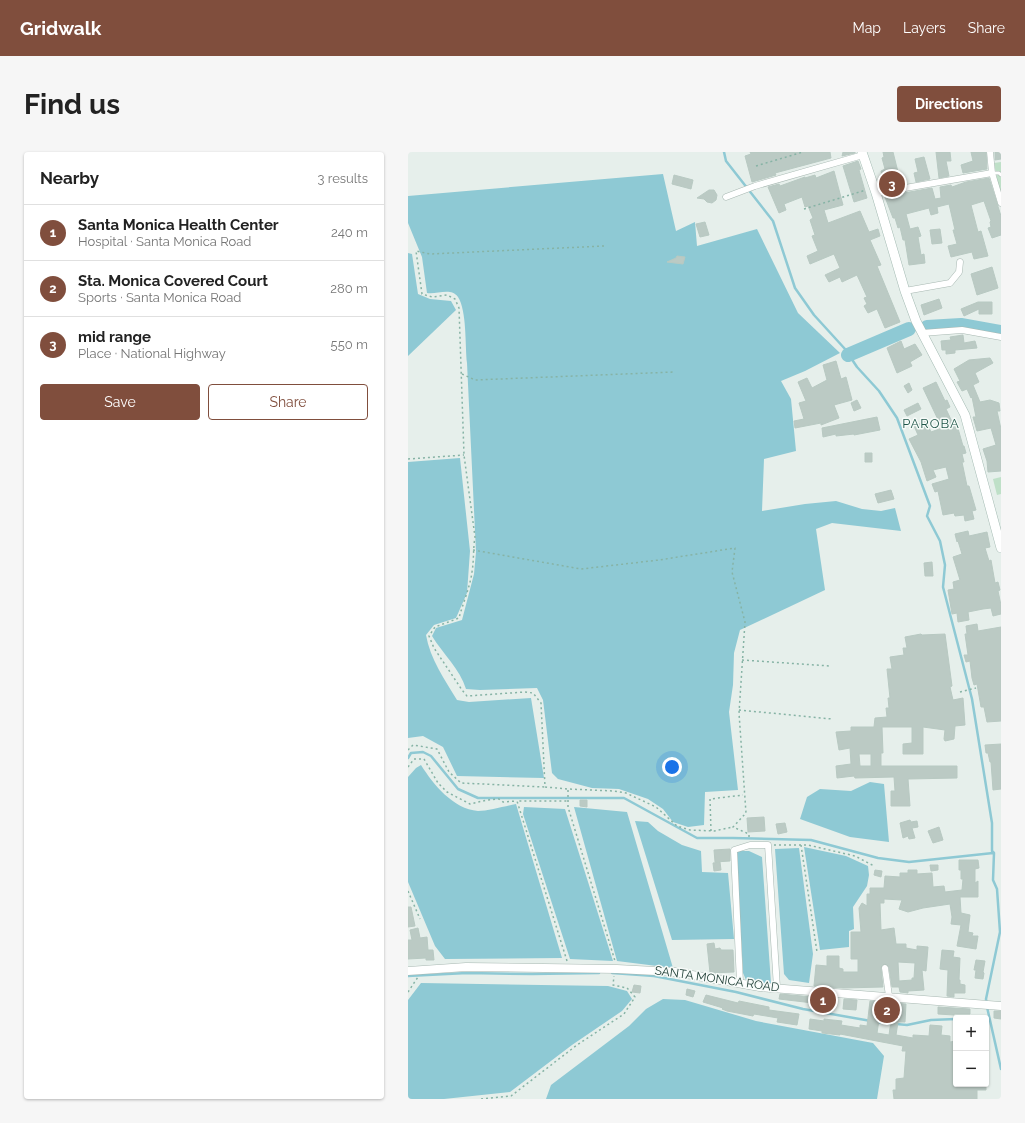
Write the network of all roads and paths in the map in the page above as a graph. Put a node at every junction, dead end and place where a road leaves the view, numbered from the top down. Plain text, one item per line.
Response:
1 (803, 152) edge
2 (990, 152) edge
3 (863, 154) edge
4 (756, 166) dead end
5 (992, 173) junction
6 (1001, 175) edge
7 (875, 190) junction
8 (726, 197) dead end
9 (1001, 202) edge
10 (804, 209) dead end
11 (604, 246) dead end
12 (960, 262) dead end
13 (905, 291) junction
14 (922, 333) junction
15 (1001, 337) edge
16 (674, 372) dead end
17 (462, 374) junction
18 (464, 455) junction
19 (408, 459) edge
20 (1001, 548) edge
21 (473, 550) junction
22 (742, 660) junction
23 (830, 666) dead end
24 (976, 688) dead end
25 (960, 692) dead end
26 (739, 710) junction
27 (832, 719) dead end
28 (408, 750) edge
29 (408, 767) edge
30 (545, 786) junction
31 (568, 790) junction
32 (744, 795) junction
33 (517, 801) junction
34 (568, 801) junction
35 (733, 827) junction
36 (711, 831) junction
37 (749, 834) dead end
38 (768, 845) junction
39 (801, 845) junction
40 (874, 866) dead end
41 (408, 891) edge
42 (420, 919) dead end
43 (817, 952) dead end
44 (569, 968) junction
45 (885, 968) dead end
46 (617, 969) junction
47 (408, 971) edge
48 (416, 980) dead end
49 (613, 981) dead end
50 (740, 983) junction
51 (777, 988) junction
52 (408, 992) edge
53 (889, 996) junction
54 (1001, 1006) edge
55 (481, 1099) edge

1 - 4 path
2 - 5 street
3 - 7 main road
3 - 8 street
5 - 6 lane
5 - 7 street
5 - 9 street
7 - 10 path
7 - 13 main road
11 - 17 path
12 - 13 street
13 - 14 main road
14 - 15 street
14 - 20 main road
16 - 17 path
17 - 18 path
18 - 19 path
18 - 21 path
21 - 22 path
21 - 30 path
22 - 23 path
22 - 26 path
24 - 25 path
26 - 27 path
26 - 32 path
28 - 30 path
29 - 33 path
30 - 31 path
31 - 34 path
31 - 36 path
32 - 35 path
32 - 36 path
33 - 34 path
33 - 44 path
34 - 46 path
35 - 36 path
35 - 37 path
38 - 39 path
38 - 50 street
38 - 51 street
39 - 40 path
39 - 43 path
41 - 42 path
44 - 46 street, SANTA MONICA ROAD
44 - 47 street, SANTA MONICA ROAD
45 - 53 street
46 - 50 street, SANTA MONICA ROAD
48 - 52 path
49 - 55 path
50 - 51 street, SANTA MONICA ROAD
51 - 53 street, SANTA MONICA ROAD
53 - 54 street, SANTA MONICA ROAD

